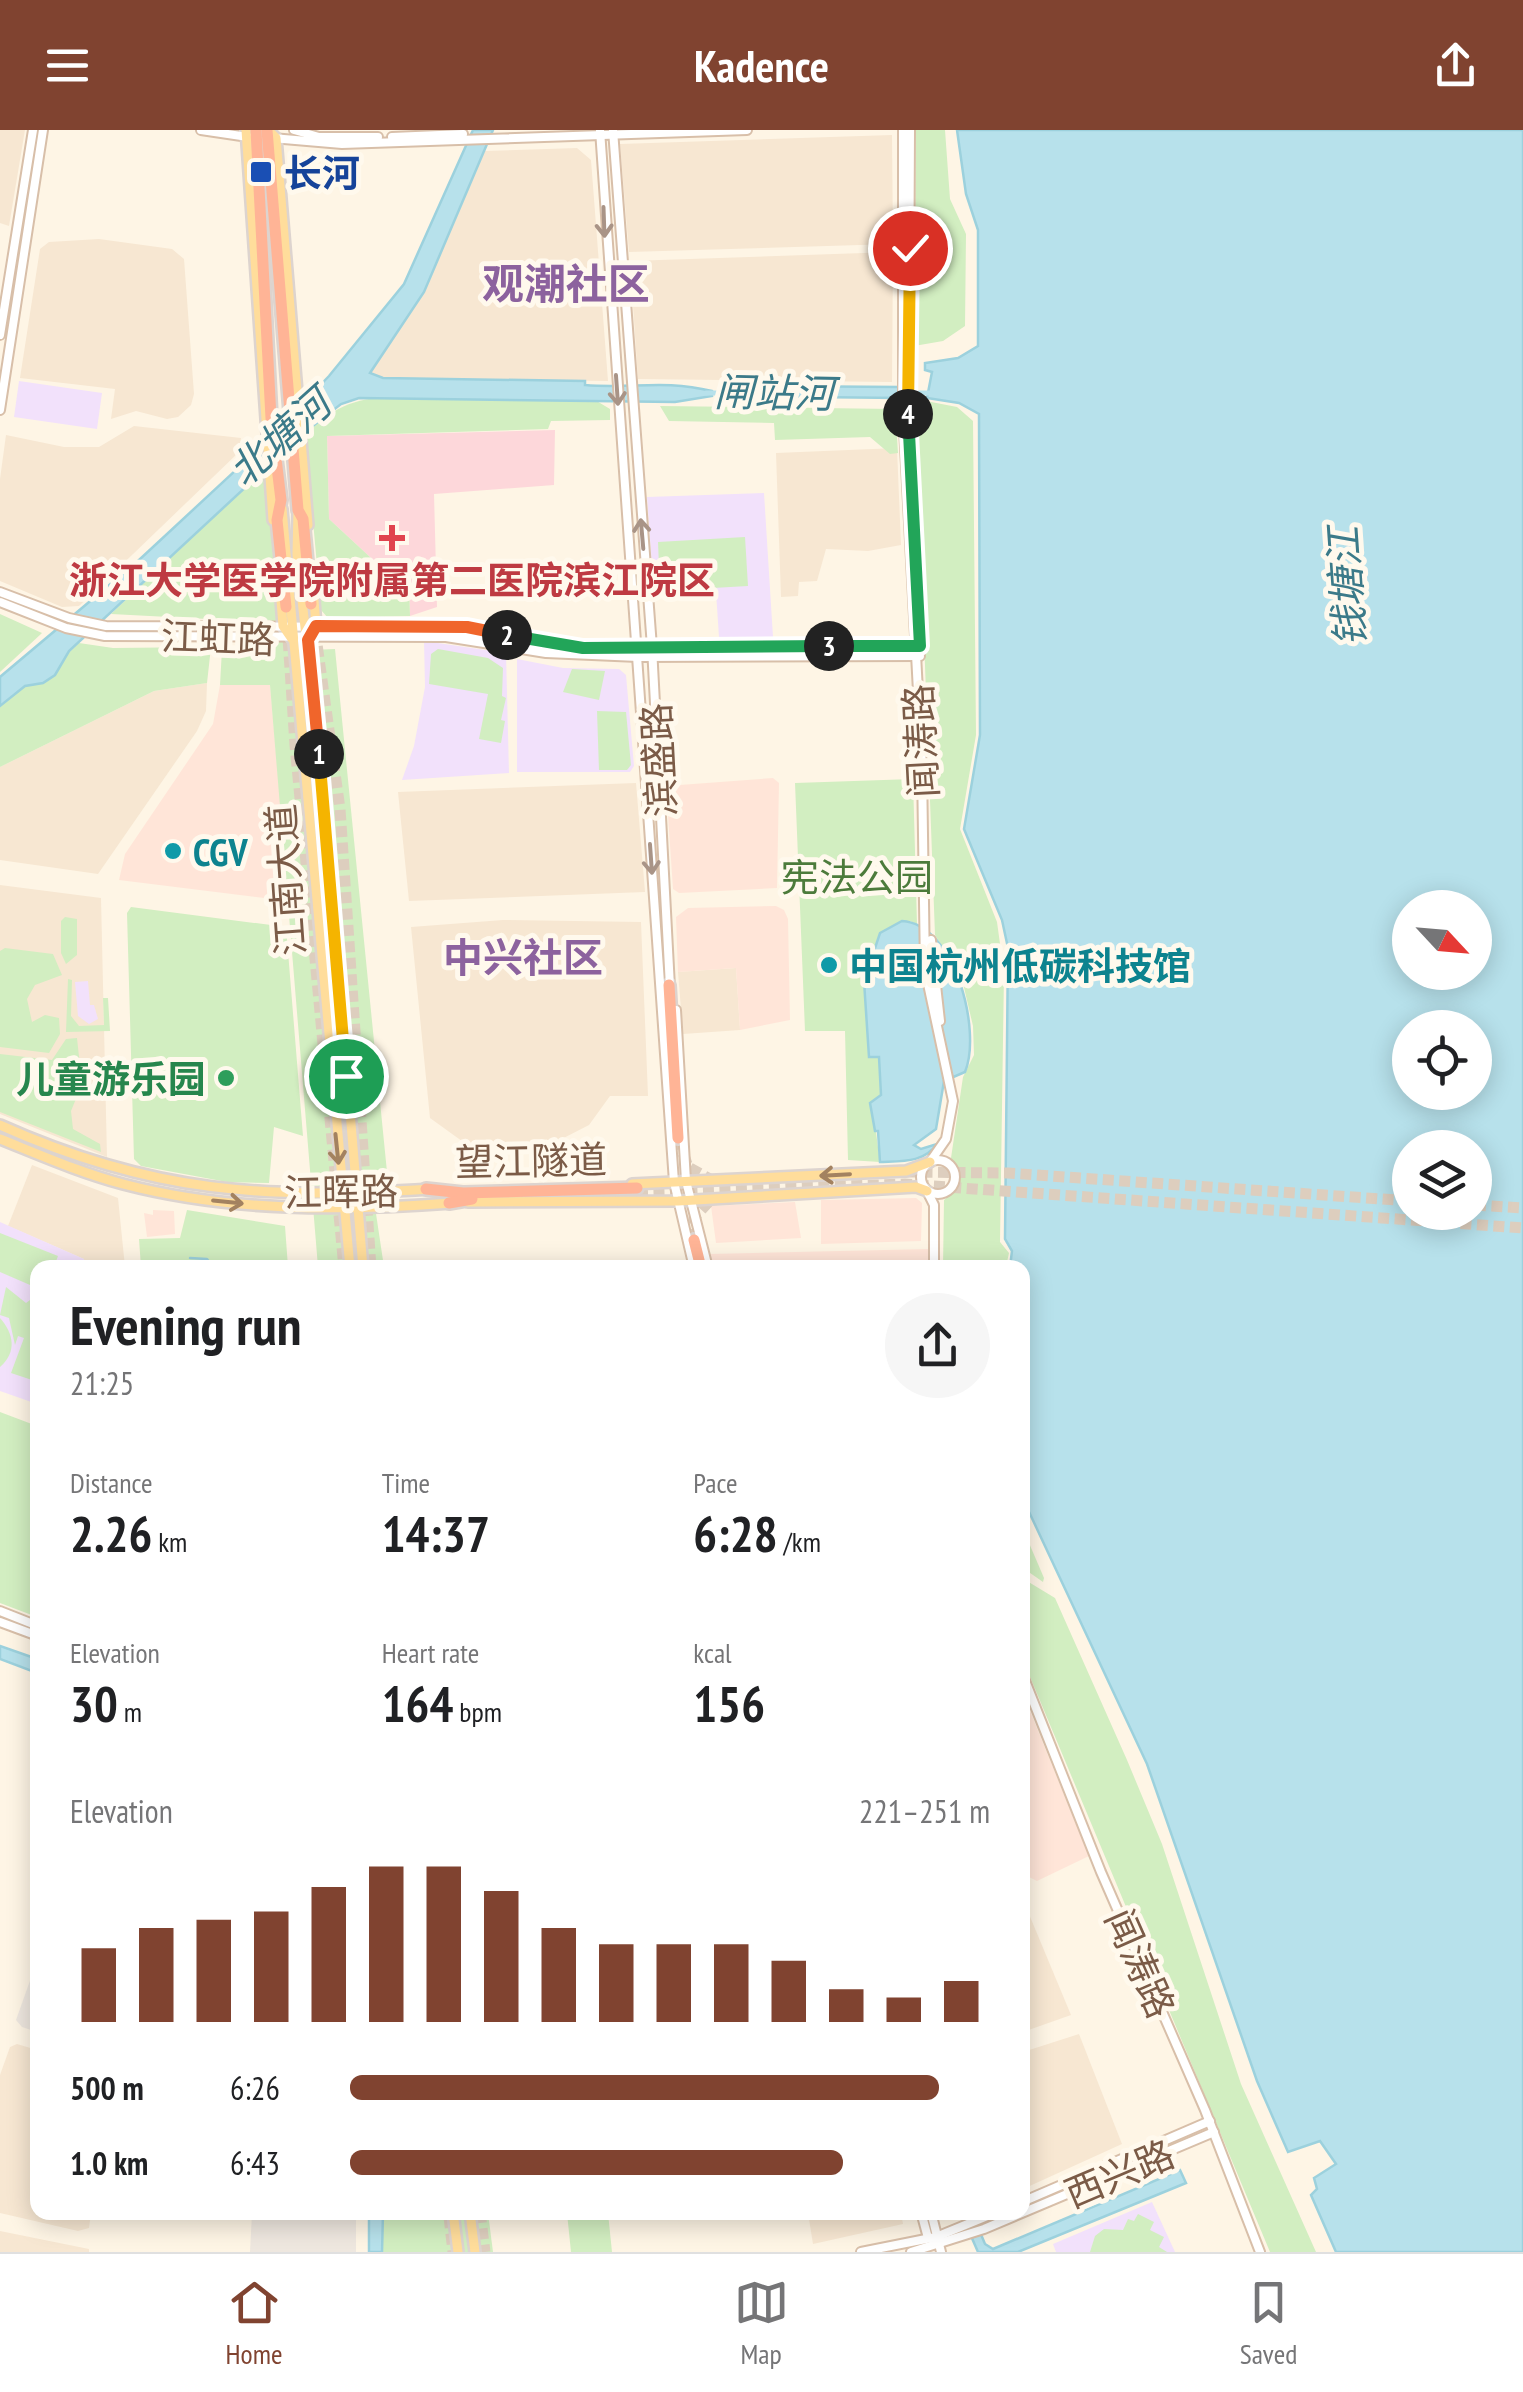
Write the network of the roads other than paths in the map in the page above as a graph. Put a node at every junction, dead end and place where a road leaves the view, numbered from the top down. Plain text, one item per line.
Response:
1 (33, 130) edge
2 (44, 130) edge
3 (201, 130) edge
4 (294, 130) edge
5 (545, 130) edge
6 (746, 130) edge
7 (907, 130) edge
8 (601, 133) edge
9 (613, 133) edge
10 (260, 134) edge
11 (530, 134) edge
12 (433, 138) junction
13 (0, 335) edge
14 (0, 410) edge
15 (300, 484) junction
16 (277, 495) junction
17 (300, 514) junction
18 (0, 592) edge
19 (0, 602) edge
20 (15, 603) junction
21 (311, 604) dead end
22 (286, 606) tunnel mouth
23 (294, 626) junction
24 (316, 626) junction
25 (140, 630) junction
26 (292, 639) junction
27 (308, 640) junction
28 (917, 651) junction
29 (638, 652) junction
30 (652, 652) junction
31 (669, 985) junction
32 (954, 1087) junction
33 (0, 1126) edge
34 (678, 1138) tunnel mouth
35 (0, 1139) edge
36 (930, 1162) junction
37 (945, 1162) junction
38 (674, 1182) junction
39 (686, 1182) junction
40 (426, 1189) junction
41 (927, 1191) junction
42 (342, 1194) junction
43 (944, 1194) junction
44 (356, 1200) junction
45 (690, 1200) junction
46 (678, 1201) junction
47 (449, 1203) junction
48 (343, 1207) junction
49 (694, 1240) tunnel mouth
50 (349, 1260) edge
51 (362, 1260) edge
52 (695, 1260) edge
53 (696, 1260) edge
54 (706, 1260) edge
55 (936, 1260) edge
56 (937, 1260) edge
57 (0, 1612) edge
58 (0, 1622) edge
59 (30, 1623) edge
60 (30, 1633) edge
61 (1030, 1696) edge
62 (1210, 2121) junction
63 (1214, 2132) junction
64 (1030, 2199) edge
65 (1030, 2205) edge
66 (455, 2220) edge
67 (471, 2220) edge
68 (924, 2220) edge
69 (932, 2220) edge
70 (987, 2220) edge
71 (992, 2220) edge
72 (982, 2224) junction
73 (935, 2245) edge
74 (458, 2252) edge
75 (475, 2252) edge
76 (861, 2252) edge
77 (911, 2252) edge
78 (1260, 2252) edge

1 - 13 main road
2 - 14 main road
3 - 10 main road
4 - 12 main road
5 - 11 main road
6 - 9 main road
7 - 28 main road, 闻涛路
8 - 9 main road
8 - 11 main road
8 -> 29 main road, 滨盛路
30 -> 9 main road, 滨盛路
10 - 12 main road
10 - 15 highway, 江南大道
10 - 16 highway, 江南大道
11 - 12 main road
15 - 17 highway, 江南大道
15 - 24 main road
16 - 22 highway
16 - 23 main road, 江南大道
17 - 21 highway
17 - 23 main road, 江南大道
18 - 20 main road, 江虹路
19 - 20 main road, 江虹路
20 - 25 main road, 江虹路
23 - 24 main road, 江虹路
23 - 25 main road, 江虹路
23 - 26 main road, 江南大道
23 - 27 main road, 江南大道
24 - 27 main road
24 - 29 main road, 江虹路
25 - 26 main road, 江虹路
26 - 27 main road, 江虹路
26 -> 42 main road, 江南大道
27 - 29 main road, 江虹路
27 - 44 main road, 江南大道
28 - 30 main road, 江虹路
28 - 32 main road, 闻涛路
29 - 30 main road, 江虹路
29 -> 38 main road, 滨盛路
30 - 31 main road, 滨盛路
31 - 34 highway
31 - 39 main road, 滨盛路
32 - 36 main road, 闻涛路
32 - 37 main road, 闻涛路
33 - 42 main road, 江晖路
35 -> 48 main road, 江晖路
36 - 37 main road
36 -> 39 main road, 江晖路
36 - 41 main road, 闻涛路
37 - 43 main road, 闻涛路
38 - 39 main road, 江晖路
38 - 40 main road, 江晖路
38 - 46 main road, 滨盛路
39 - 45 main road, 滨盛路
40 - 44 main road, 江晖路
40 - 47 highway, 望江隧道
41 - 43 main road
41 - 45 main road, 江晖路
41 - 55 main road, 闻涛路
42 - 44 main road, 江晖路
42 - 48 main road, 江南大道
43 - 56 main road, 闻涛路
44 - 47 main road, 江晖路
44 - 48 main road, 江晖路
44 - 51 main road, 江南大道
45 - 46 main road, 江晖路
45 - 54 main road, 滨盛路
46 - 47 main road, 江晖路
46 - 52 main road, 滨盛路
48 - 50 main road, 江南大道
49 - 53 highway
57 - 59 main road
58 - 60 main road
61 - 62 main road, 闻涛路
62 - 63 main road, 闻涛路
62 - 64 main road, 西兴路
63 - 65 main road, 西兴路
63 - 78 main road, 闻涛路
66 - 74 main road
67 - 75 main road
68 - 73 main road
69 - 73 main road
70 - 72 main road, 西兴路
71 - 72 main road, 西兴路
72 - 73 main road, 西兴路
73 - 76 main road, 西兴路
73 - 77 main road, 西兴路

